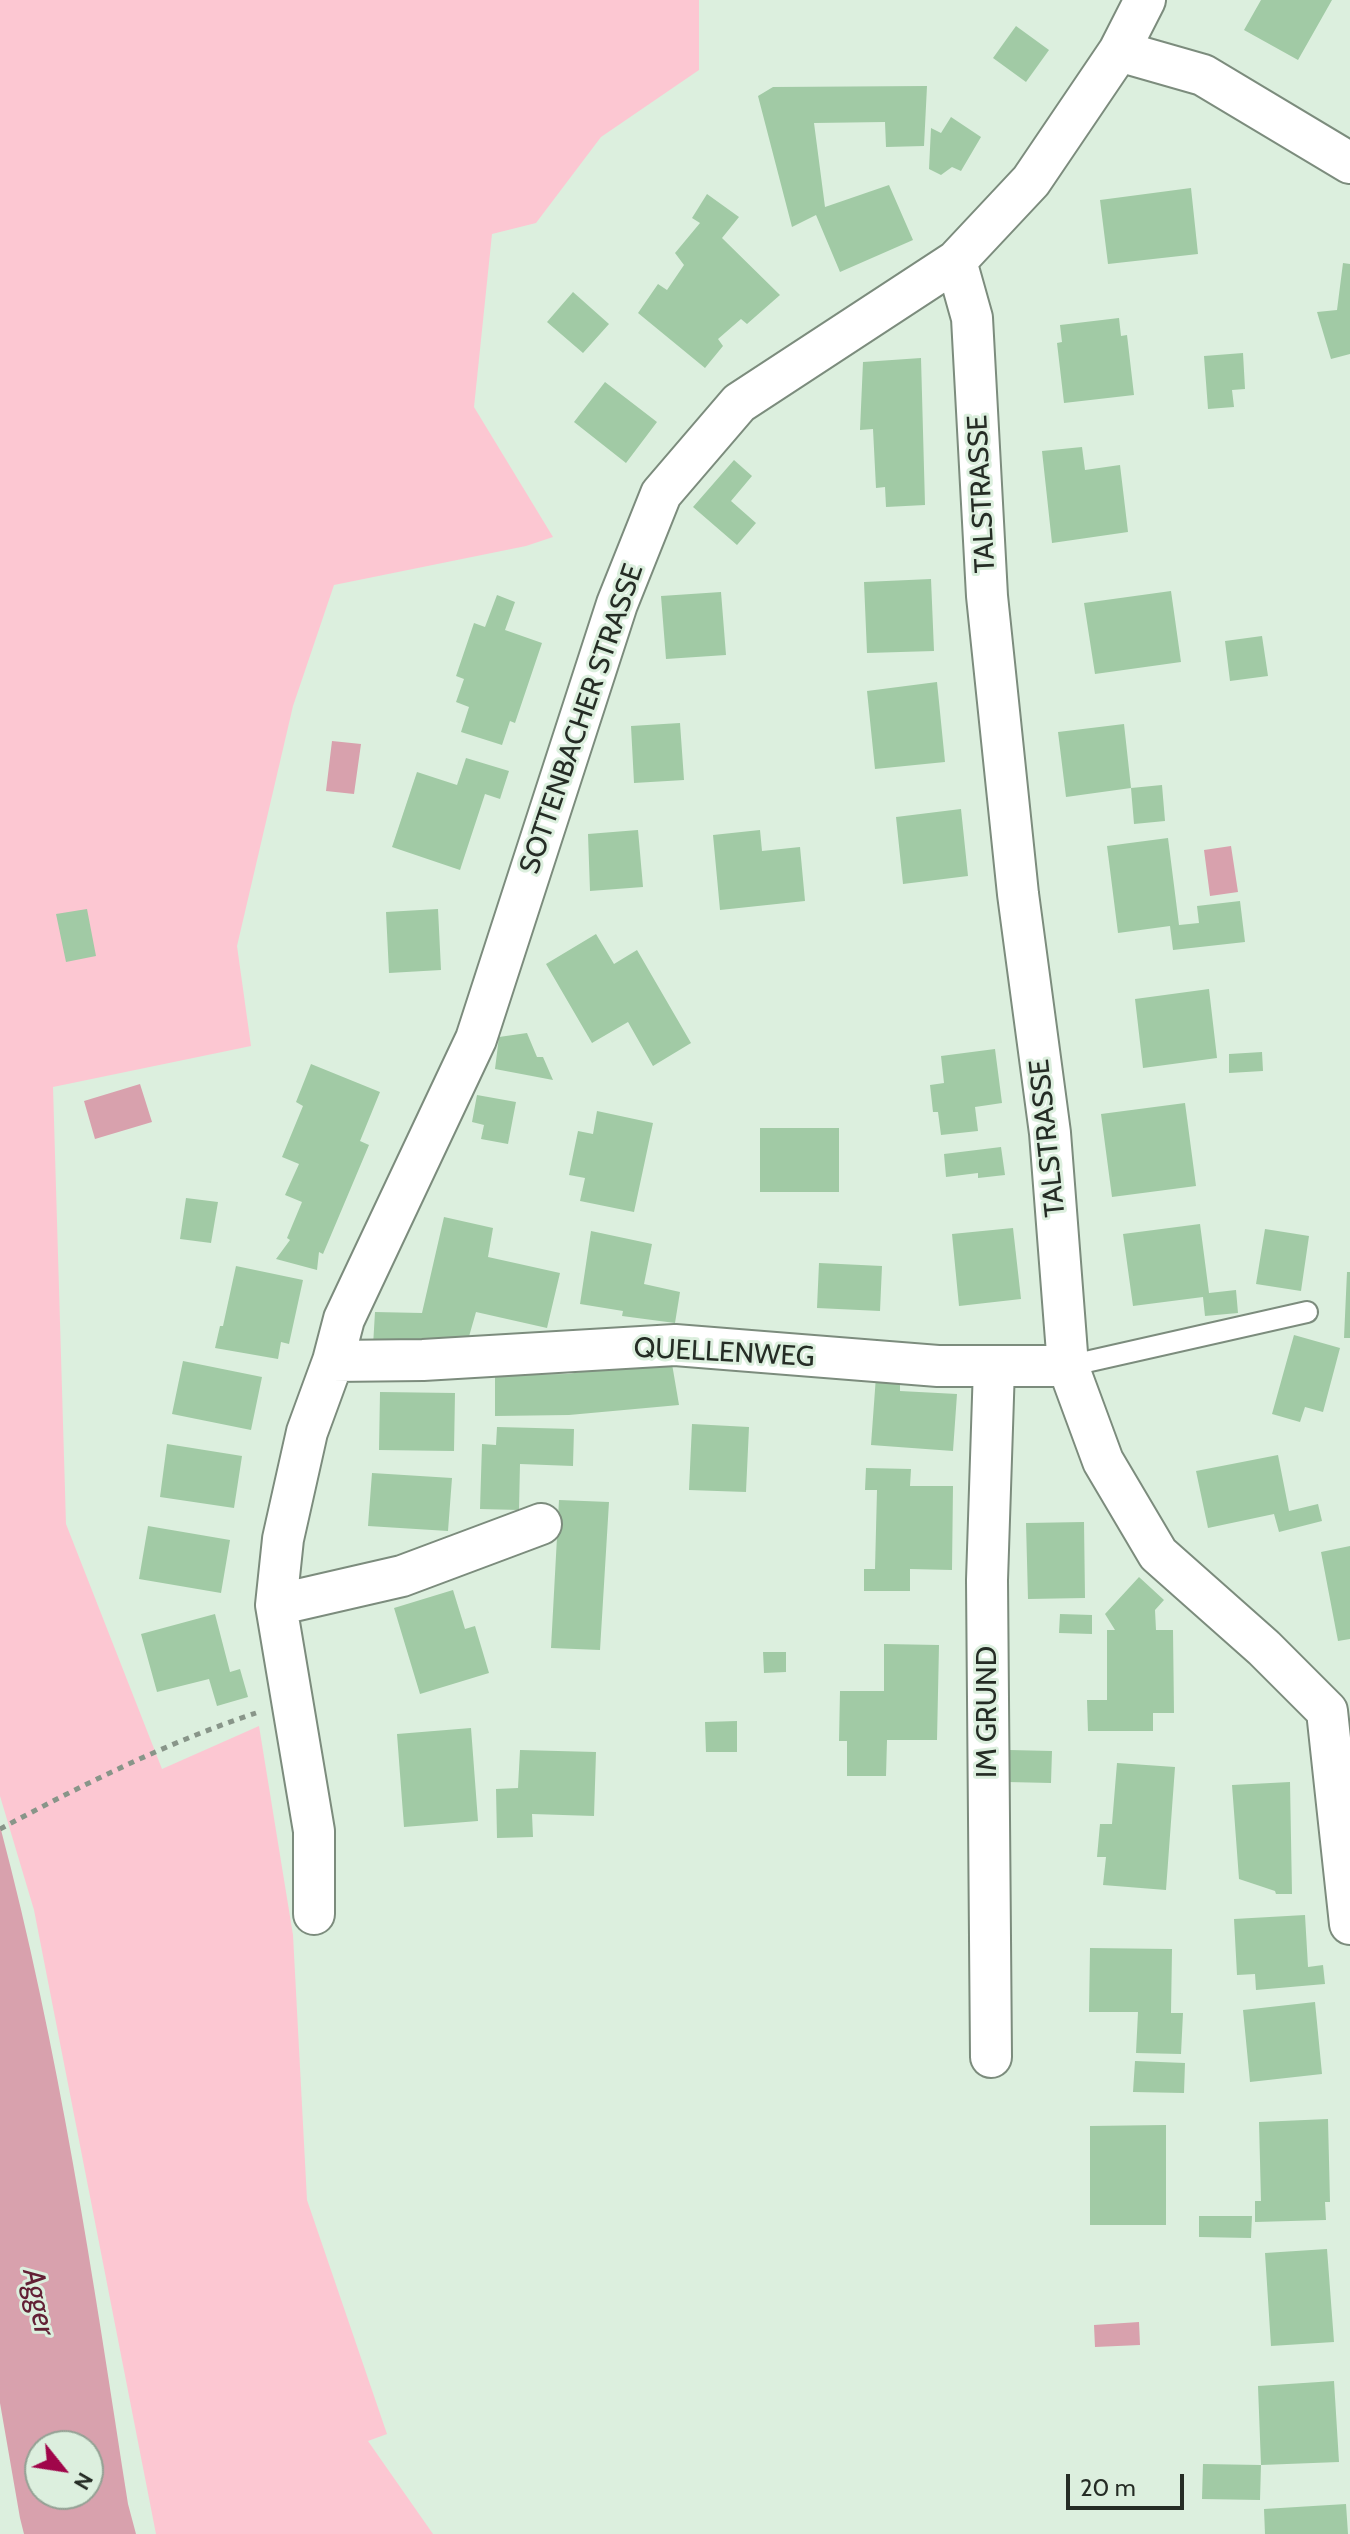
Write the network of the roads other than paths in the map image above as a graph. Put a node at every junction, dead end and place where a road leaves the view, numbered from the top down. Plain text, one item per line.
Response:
1 (1145, 0) edge
2 (1119, 51) junction
3 (1350, 163) edge
4 (956, 261) junction
5 (1307, 1312) dead end
6 (333, 1361) junction
7 (1068, 1366) junction
8 (994, 1367) junction
9 (541, 1524) dead end
10 (276, 1605) junction
11 (314, 1914) dead end
12 (1350, 1924) edge
13 (991, 2057) dead end

1 - 2 street, SOTTENBACHER STRASSE
2 - 3 street
2 - 4 street, SOTTENBACHER STRASSE
4 - 6 street, SOTTENBACHER STRASSE
4 - 7 street, TALSTRASSE
5 - 7 lane
6 - 8 street, QUELLENWEG
6 - 10 street, SOTTENBACHER STRASSE
7 - 8 street, QUELLENWEG
7 - 12 street, TALSTRASSE
8 - 13 street, IM GRUND
9 - 10 street
10 - 11 street, SOTTENBACHER STRASSE

